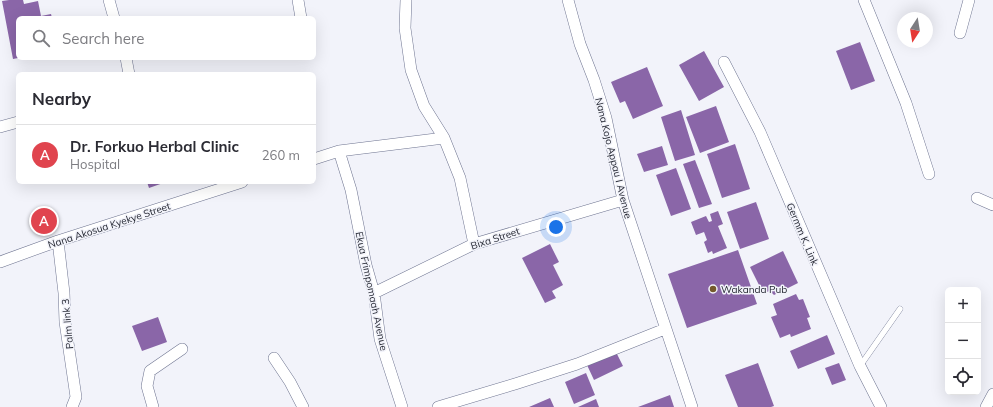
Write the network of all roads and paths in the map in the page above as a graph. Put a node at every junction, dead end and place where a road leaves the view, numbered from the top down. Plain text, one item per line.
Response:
1 (109, 0) edge
2 (298, 0) edge
3 (406, 0) edge
4 (568, 0) edge
5 (864, 0) edge
6 (969, 0) edge
7 (113, 16) edge
8 (301, 16) edge
9 (960, 32) dead end
10 (126, 60) edge
11 (724, 62) dead end
12 (129, 72) edge
13 (16, 123) edge
14 (0, 127) edge
15 (444, 138) junction
16 (339, 151) junction
17 (316, 158) edge
18 (929, 174) dead end
19 (236, 184) edge
20 (977, 198) dead end
21 (623, 200) junction
22 (993, 205) edge
23 (58, 241) junction
24 (474, 244) junction
25 (0, 262) edge
26 (374, 293) junction
27 (900, 309) dead end
28 (665, 330) junction
29 (182, 349) dead end
30 (274, 358) dead end
31 (860, 366) junction
32 (993, 394) edge
33 (72, 407) edge
34 (153, 407) edge
35 (303, 407) edge
36 (402, 407) edge
37 (438, 407) edge
38 (692, 407) edge
39 (881, 407) edge
40 (986, 407) edge

1 - 7 street
2 - 8 street
3 - 15 street
4 - 21 street, Nana Kojo Appau I Avenue
5 - 18 street
6 - 9 street
10 - 12 street
11 - 31 street, Germm K. Link
13 - 14 street
15 - 16 street
15 - 24 street
16 - 17 street
16 - 26 street, Ekua Frimpomaah Avenue
19 - 23 street, Nana Akosua Kyekye Street
20 - 22 street
21 - 24 street, Bixa Street
21 - 28 street, Nana Kojo Appau I Avenue
23 - 25 street, Nana Akosua Kyekye Street
23 - 33 street, Palm link 3
24 - 26 street, Bixa Street
26 - 36 street, Ekua Frimpomaah Avenue
27 - 31 lane
28 - 37 street
28 - 38 street, Nana Kojo Appau I Avenue
29 - 34 street
30 - 35 street
31 - 39 street, Germm K. Link
32 - 40 street

